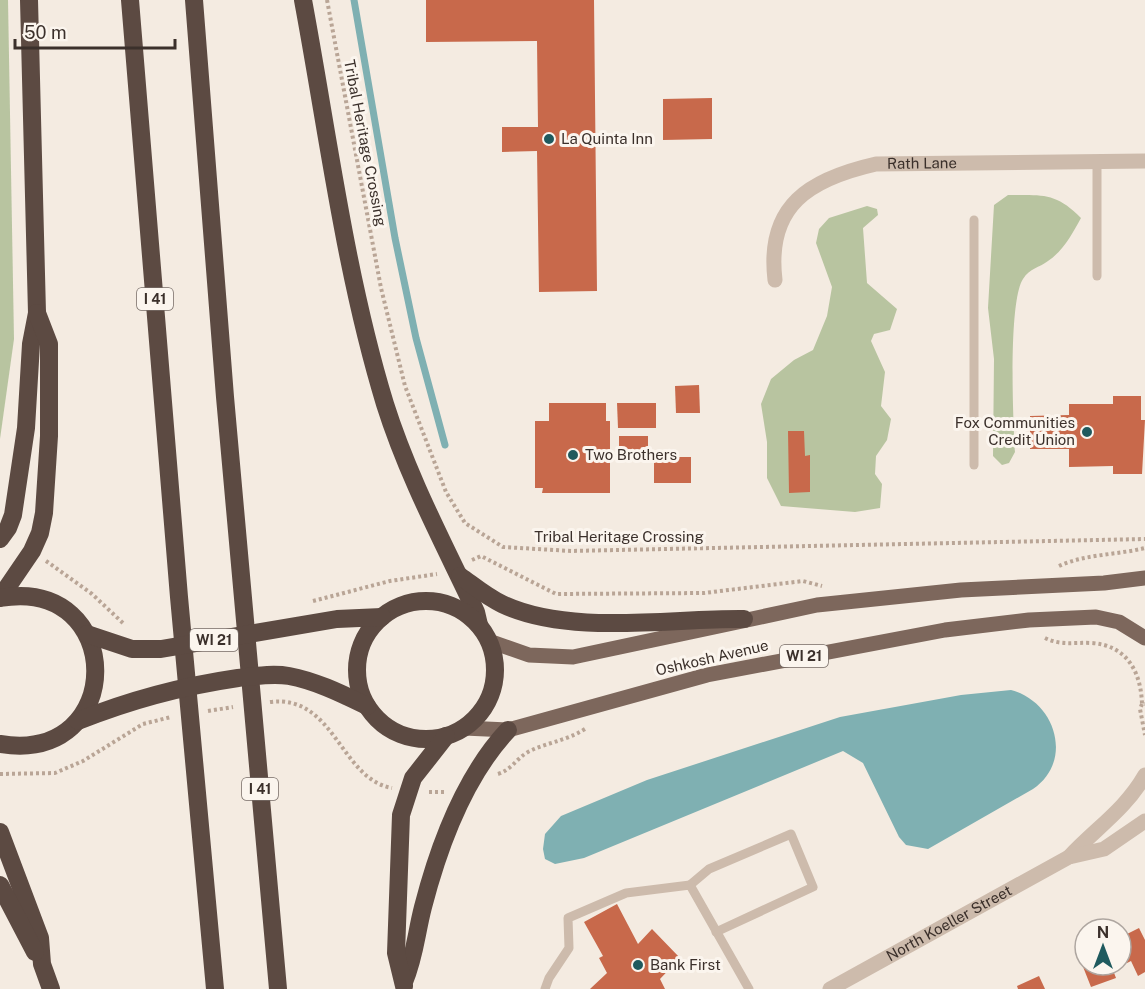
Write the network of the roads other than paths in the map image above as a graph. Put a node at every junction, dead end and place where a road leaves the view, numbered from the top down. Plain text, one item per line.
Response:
1 (29, 0) edge
2 (130, 0) edge
3 (194, 0) edge
4 (303, 0) edge
5 (1096, 161) junction
6 (1145, 161) edge
7 (974, 220) dead end
8 (1097, 276) dead end
9 (775, 280) dead end
10 (38, 313) junction
11 (974, 465) dead end
12 (0, 539) edge
13 (463, 568) junction
14 (1145, 578) edge
15 (0, 598) edge
16 (382, 616) junction
17 (744, 619) junction
18 (479, 626) junction
19 (87, 634) junction
20 (1145, 638) edge
21 (489, 642) junction
22 (367, 706) junction
23 (78, 721) junction
24 (464, 728) junction
25 (508, 730) junction
26 (446, 736) junction
27 (0, 744) edge
28 (1145, 775) edge
29 (1145, 821) edge
30 (0, 832) edge
31 (1069, 857) junction
32 (0, 885) edge
33 (690, 885) junction
34 (717, 932) junction
35 (42, 964) junction
36 (404, 986) edge
37 (51, 989) edge
38 (215, 989) edge
39 (278, 989) edge
40 (544, 989) edge
41 (749, 989) edge
42 (830, 989) edge

1 - 10 highway
2 - 38 highway, I 41
3 - 39 highway, I 41
4 - 13 highway
5 - 6 street, Rath Lane
5 - 8 lane
5 - 9 street, Rath Lane
7 - 11 lane
10 - 12 highway
10 - 15 highway
13 - 17 highway
13 - 18 highway
14 - 17 main road, Oshkosh Avenue
15 - 19 highway
16 - 18 highway
16 - 19 highway, WI 21
16 - 22 highway
17 - 21 main road, Oshkosh Avenue
18 - 21 highway
19 - 23 highway
20 - 25 main road, Oshkosh Avenue / WI 21
21 - 24 highway
22 - 23 highway
22 - 26 highway
23 - 27 highway
24 - 25 main road, Oshkosh Avenue / WI 21
24 - 26 highway
25 - 36 highway
26 - 36 highway
28 - 31 street, North Koeller Street
29 - 31 street, North Koeller Street
30 - 35 highway
31 - 42 street, North Koeller Street
32 - 35 highway
33 - 34 lane
33 - 34 lane
33 - 40 lane
34 - 41 lane
35 - 37 highway

